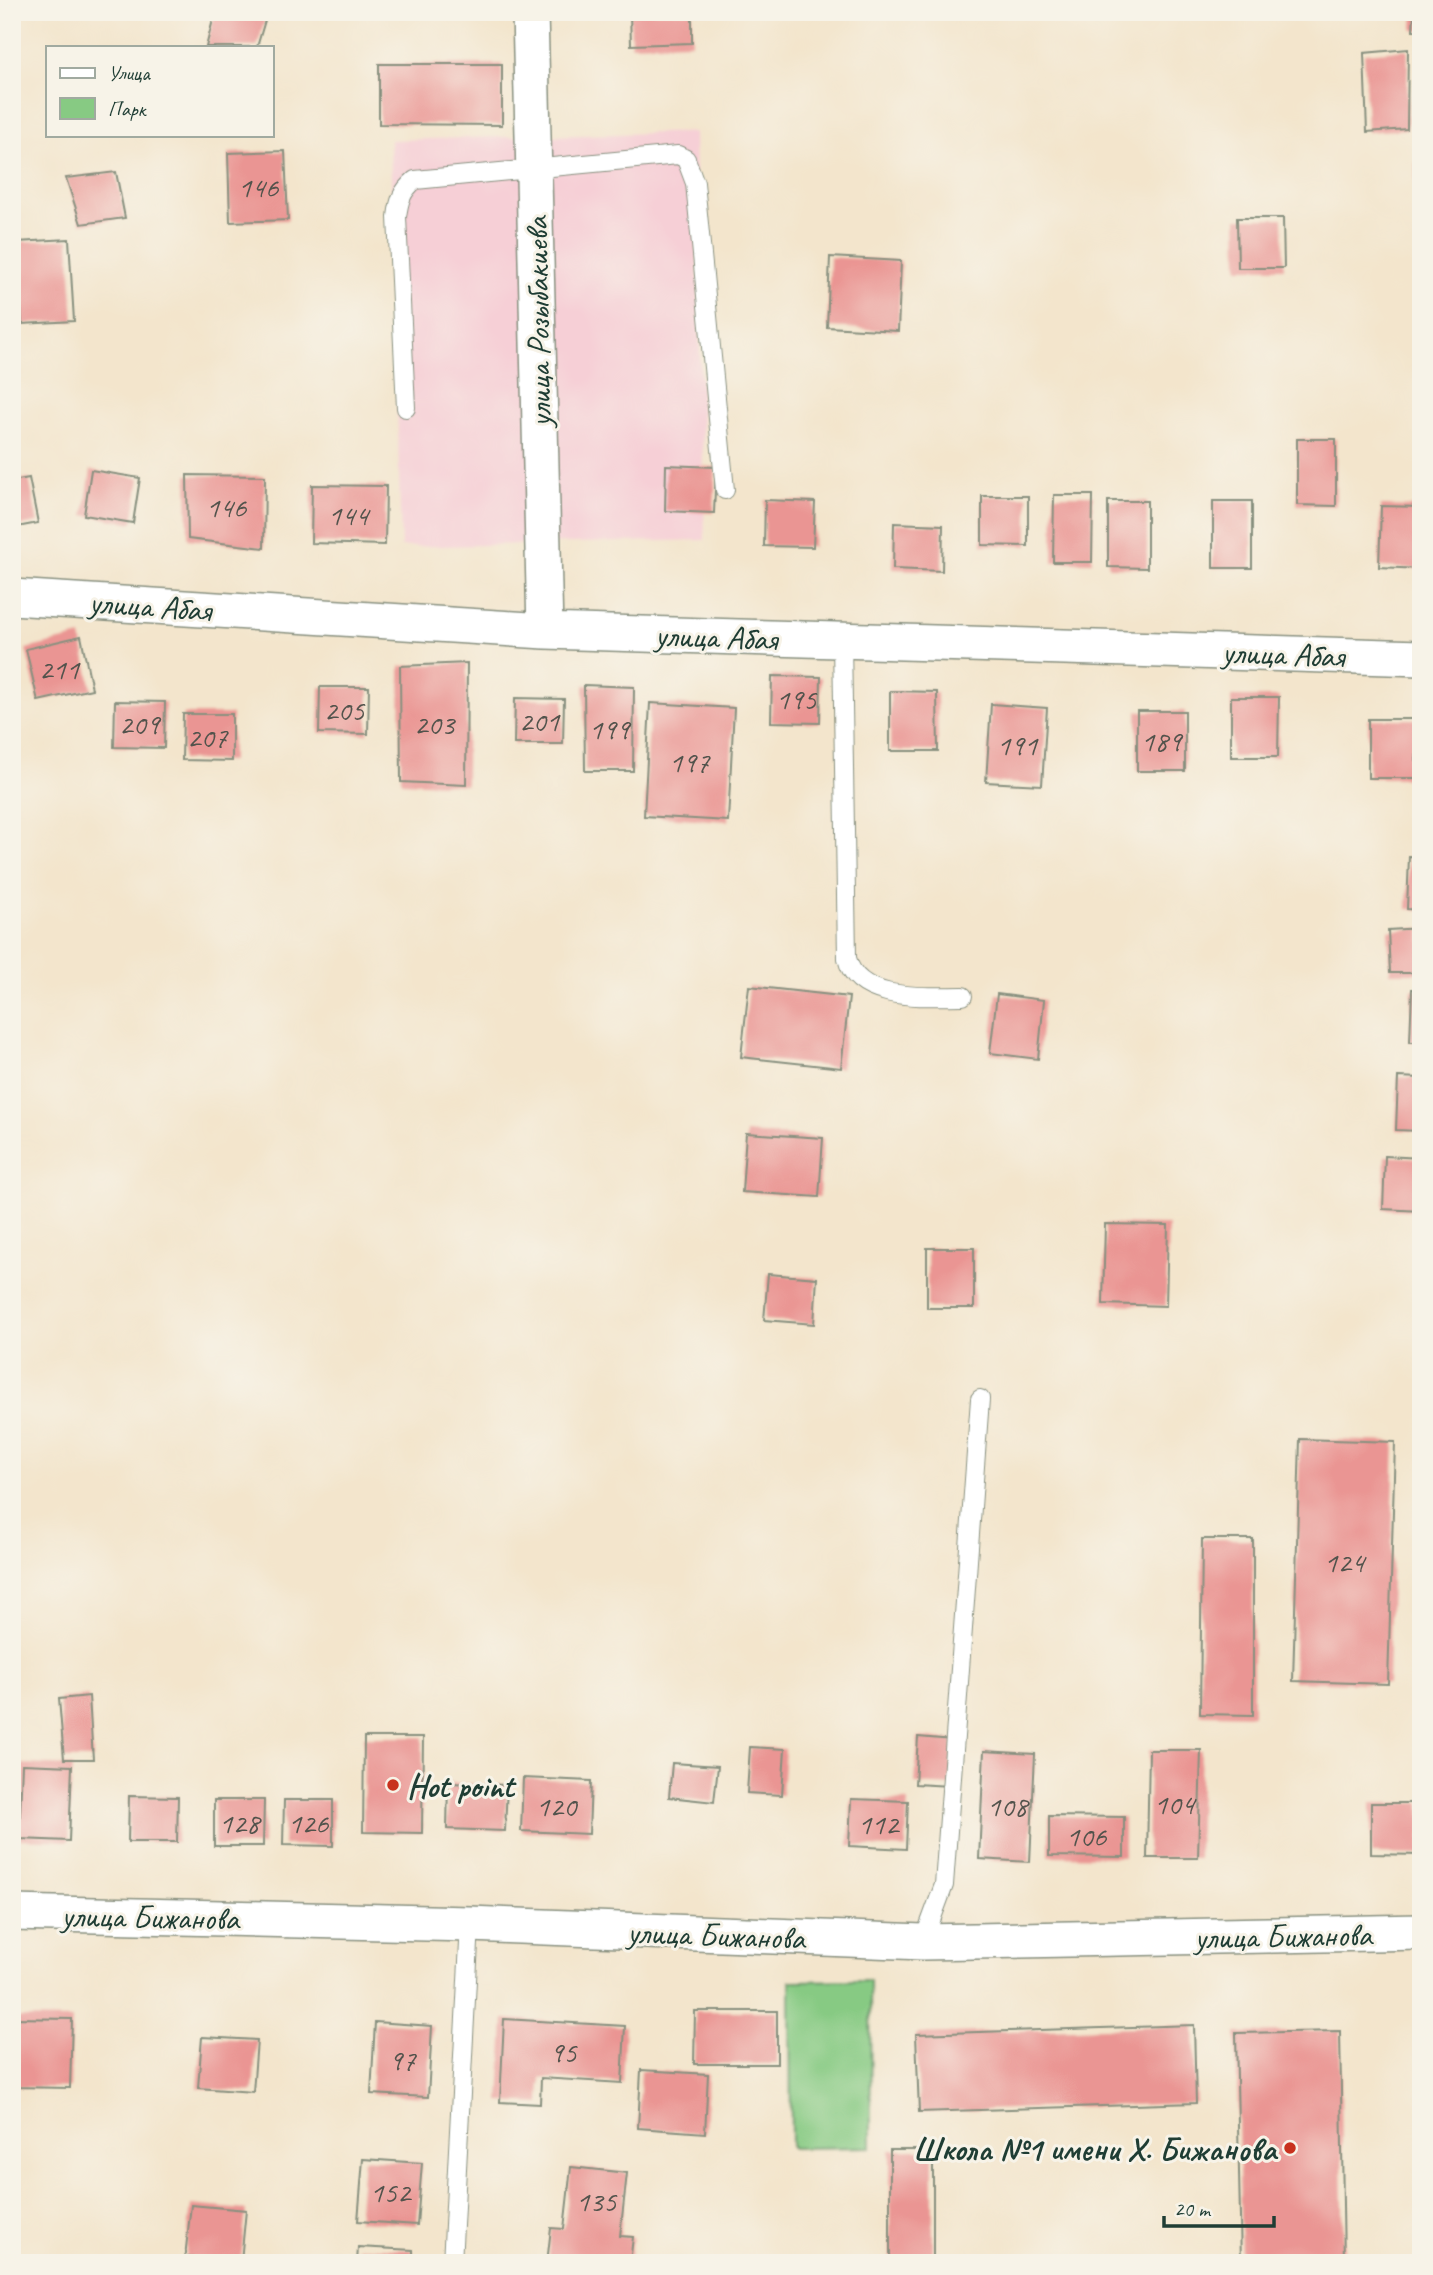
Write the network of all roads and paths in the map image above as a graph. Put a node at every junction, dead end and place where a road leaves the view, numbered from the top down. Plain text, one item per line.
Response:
1 (530, 12) edge
2 (534, 168) junction
3 (406, 408) dead end
4 (724, 490) dead end
5 (12, 597) edge
6 (545, 631) junction
7 (842, 640) junction
8 (1421, 658) edge
9 (963, 996) dead end
10 (980, 1399) dead end
11 (12, 1913) edge
12 (470, 1924) junction
13 (1421, 1932) edge
14 (923, 1942) junction
15 (452, 2263) edge

1 - 2 street, улица Розыбакиева
2 - 3 lane
2 - 4 lane
2 - 6 street, улица Розыбакиева
5 - 6 street, улица Абая
6 - 7 street, улица Абая
7 - 8 street, улица Абая
7 - 9 lane
10 - 14 lane
11 - 12 street, улица Бижанова
12 - 14 street, улица Бижанова
12 - 15 lane
13 - 14 street, улица Бижанова

